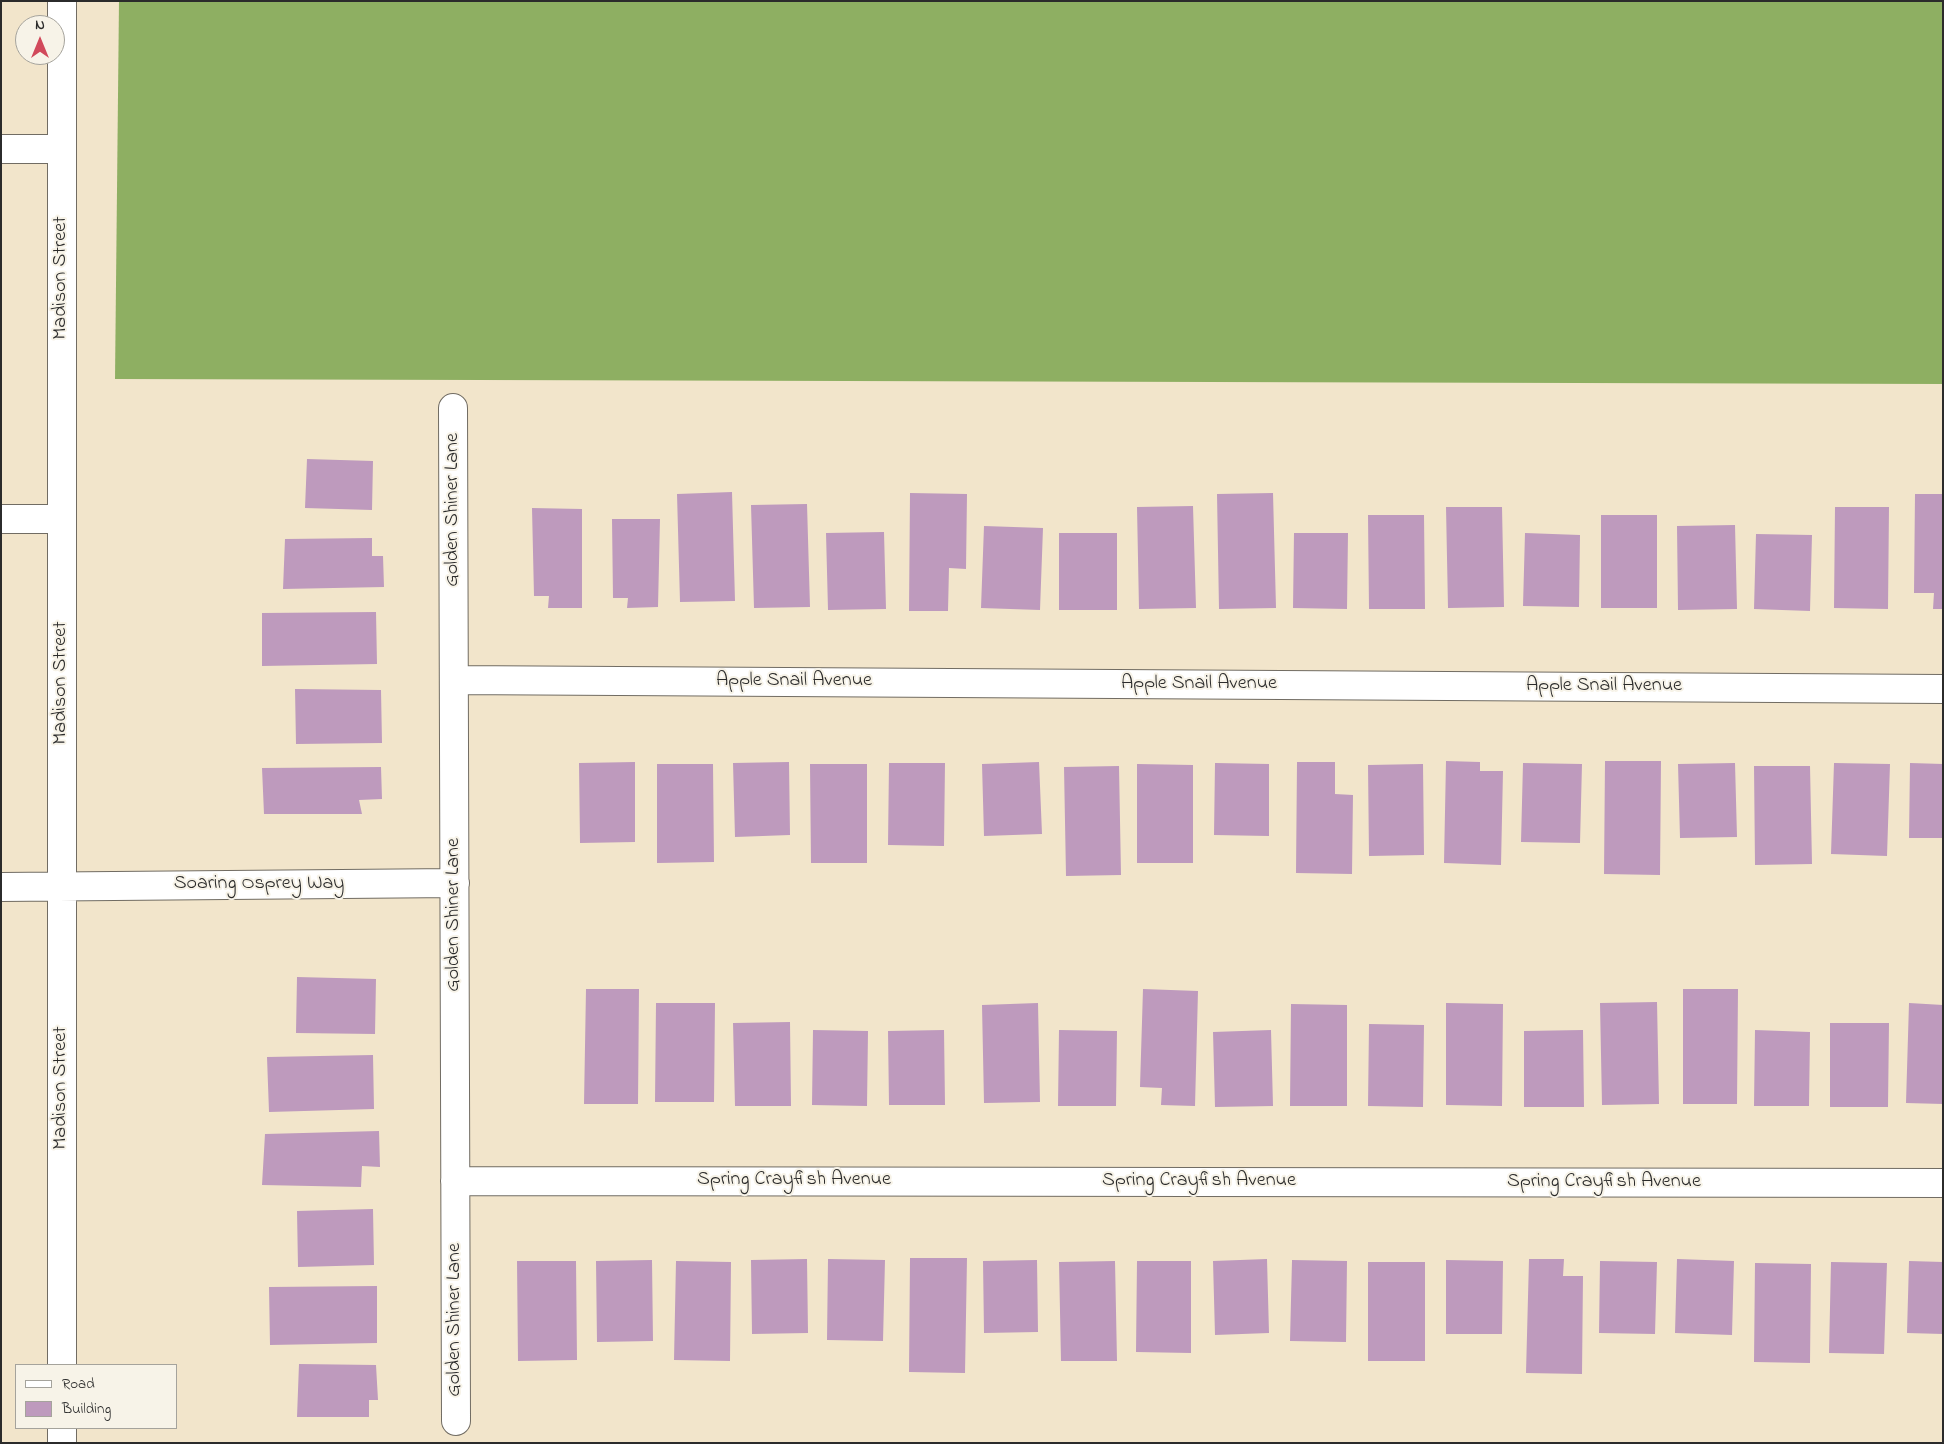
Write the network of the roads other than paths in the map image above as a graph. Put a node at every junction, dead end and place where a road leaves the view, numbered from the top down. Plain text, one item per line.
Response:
1 (62, 1) edge
2 (62, 149) junction
3 (1, 150) edge
4 (453, 408) dead end
5 (62, 519) junction
6 (1, 520) edge
7 (454, 680) junction
8 (1943, 689) edge
9 (455, 883) junction
10 (62, 886) junction
11 (1, 887) edge
12 (456, 1181) junction
13 (1943, 1183) edge
14 (62, 1364) edge
15 (456, 1421) dead end
16 (62, 1429) edge
17 (62, 1443) edge

1 - 2 street, Madison Street
2 - 3 street
2 - 5 street, Madison Street
4 - 7 street, Golden Shiner Lane
5 - 6 street
5 - 10 street, Madison Street
7 - 8 street, Apple Snail Avenue
7 - 9 street, Golden Shiner Lane
9 - 10 street, Soaring Osprey Way
9 - 12 street, Golden Shiner Lane
10 - 11 street, Soaring Osprey Way
10 - 14 street, Madison Street
12 - 13 street, Spring Crayfish Avenue
12 - 15 street, Golden Shiner Lane
16 - 17 street

